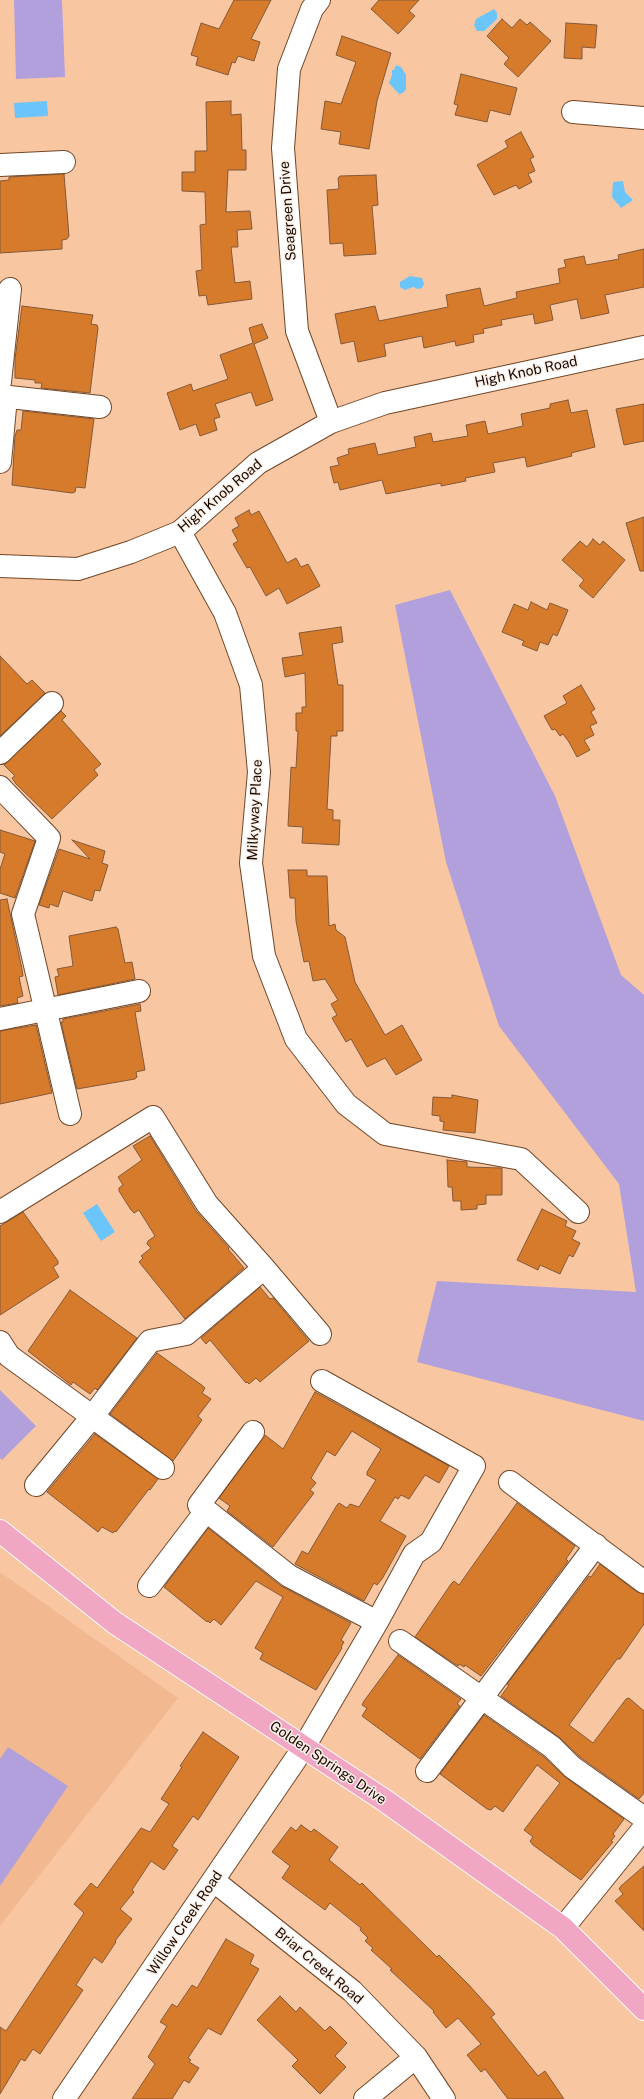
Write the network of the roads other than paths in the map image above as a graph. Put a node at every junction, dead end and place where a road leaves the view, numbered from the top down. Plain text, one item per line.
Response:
1 (318, 0) edge
2 (573, 112) dead end
3 (644, 118) edge
4 (64, 162) dead end
5 (0, 165) edge
6 (10, 289) dead end
7 (644, 347) edge
8 (2, 392) edge
9 (100, 407) dead end
10 (331, 422) junction
11 (0, 462) edge
12 (180, 532) junction
13 (0, 566) edge
14 (52, 703) dead end
15 (0, 753) edge
16 (0, 787) edge
17 (139, 991) dead end
18 (46, 1010) junction
19 (0, 1019) edge
20 (70, 1114) dead end
21 (0, 1212) edge
22 (578, 1212) dead end
23 (264, 1268) junction
24 (320, 1334) dead end
25 (0, 1342) edge
26 (322, 1381) dead end
27 (92, 1417) junction
28 (253, 1432) dead end
29 (163, 1468) dead end
30 (510, 1482) dead end
31 (36, 1484) dead end
32 (206, 1511) junction
33 (0, 1531) edge
34 (596, 1545) junction
35 (644, 1582) edge
36 (149, 1586) dead end
37 (377, 1622) junction
38 (400, 1641) dead end
39 (482, 1698) junction
40 (304, 1747) junction
41 (427, 1771) dead end
42 (644, 1818) edge
43 (644, 1828) edge
44 (214, 1881) junction
45 (563, 1928) junction
46 (644, 2009) edge
47 (416, 2057) junction
48 (64, 2099) edge
49 (365, 2099) edge
50 (444, 2099) edge

1 - 10 street, Seagreen Drive
2 - 3 street
4 - 5 street
6 - 8 street
7 - 10 street, High Knob Road
8 - 9 street
8 - 11 street
10 - 12 street, High Knob Road
12 - 13 street, High Knob Road
12 - 22 street, Milkyway Place
14 - 15 street
16 - 18 street
17 - 18 street
18 - 19 street
18 - 20 street
21 - 23 street
23 - 24 street
23 - 27 street
25 - 27 street
26 - 37 street, Willow Creek Road
27 - 29 street
27 - 31 street
28 - 32 street
30 - 34 street
32 - 36 street
32 - 37 street
33 - 40 main road, Golden Springs Drive
34 - 35 street
34 - 39 street
37 - 40 street, Willow Creek Road
38 - 39 street
39 - 41 street
39 - 42 street
40 - 44 street, Willow Creek Road
40 - 45 main road, Golden Springs Drive
43 - 45 street
44 - 47 street, Briar Creek Road
44 - 48 street, Willow Creek Road
45 - 46 main road, Golden Springs Drive
47 - 49 street
47 - 50 street, Briar Creek Road

